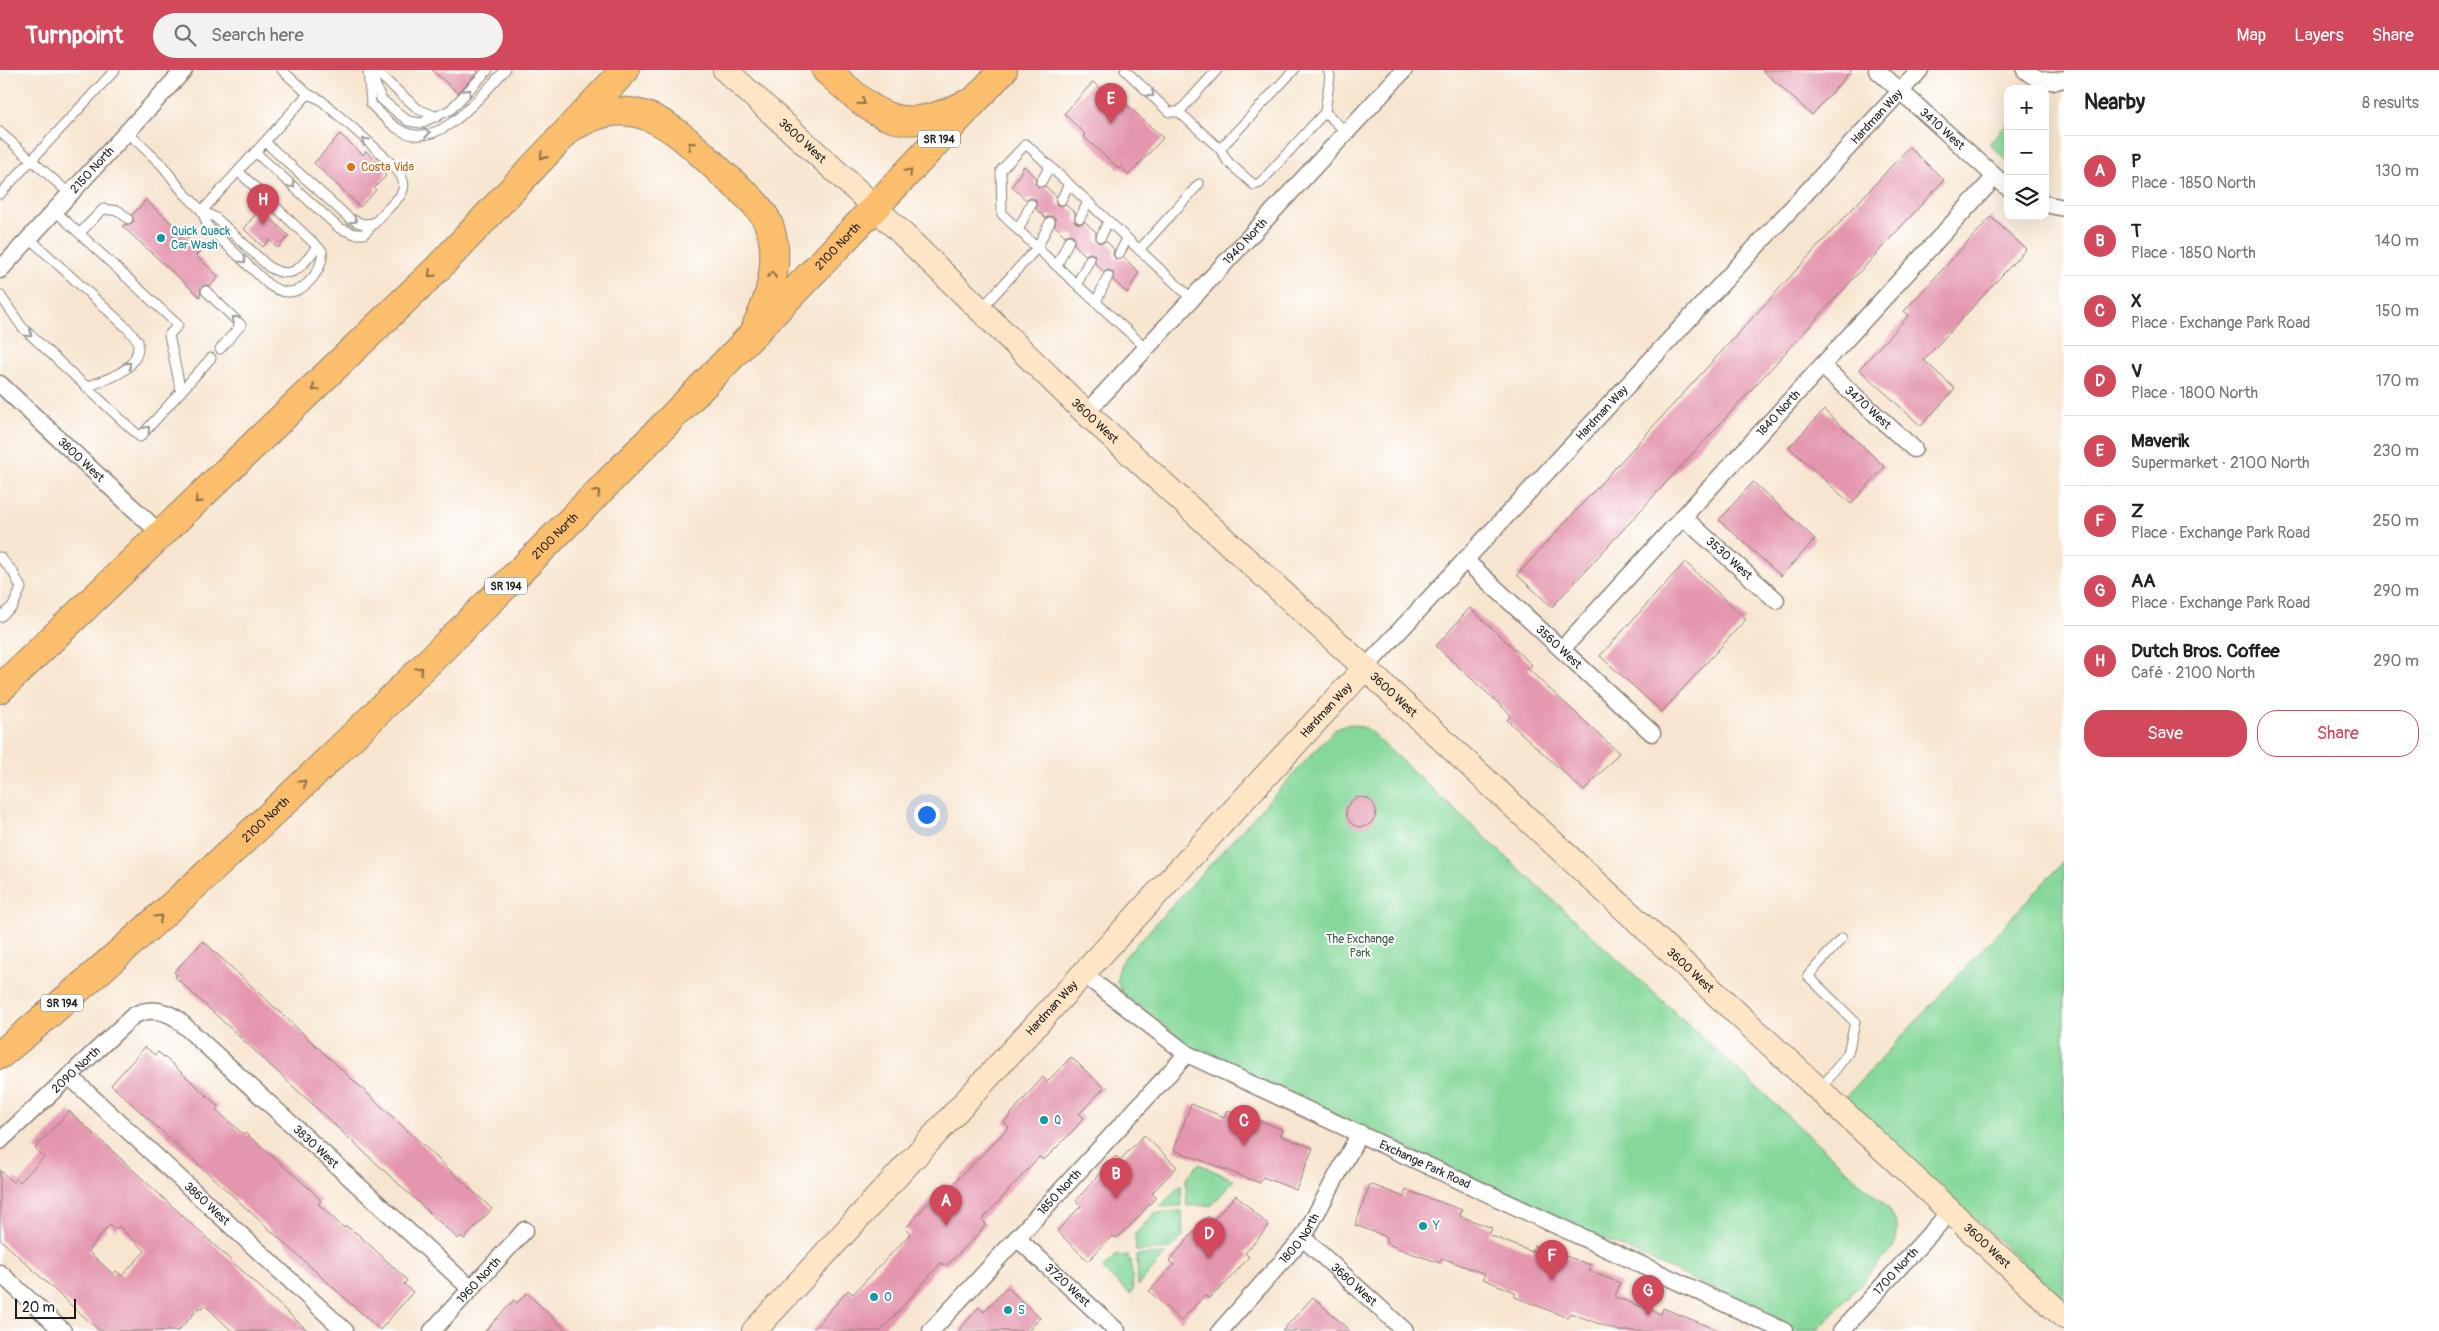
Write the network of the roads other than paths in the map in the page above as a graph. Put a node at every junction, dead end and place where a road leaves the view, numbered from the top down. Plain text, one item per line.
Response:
1 (115, 70) edge
2 (184, 70) edge
3 (282, 70) edge
4 (369, 70) edge
5 (374, 70) edge
6 (488, 70) edge
7 (505, 70) edge
8 (625, 70) edge
9 (725, 70) edge
10 (826, 70) edge
11 (1003, 70) edge
12 (1125, 70) edge
13 (1217, 70) edge
14 (1294, 70) edge
15 (1328, 70) edge
16 (1404, 70) edge
17 (1877, 70) edge
18 (1920, 70) edge
19 (2025, 70) edge
20 (2062, 80) edge
21 (1900, 92) junction
22 (308, 94) junction
23 (979, 96) junction
24 (1179, 112) junction
25 (1325, 112) junction
26 (437, 117) junction
27 (570, 129) junction
28 (0, 132) edge
29 (126, 132) junction
30 (1346, 132) junction
31 (265, 142) junction
32 (1220, 149) junction
33 (256, 152) junction
34 (32, 160) junction
35 (1050, 166) junction
36 (238, 171) junction
37 (1995, 177) junction
38 (1041, 182) dead end
39 (1069, 184) junction
40 (1199, 184) dead end
41 (2004, 185) edge
42 (0, 194) edge
43 (70, 194) junction
44 (1061, 200) dead end
45 (1088, 202) junction
46 (1031, 204) dead end
47 (2049, 205) edge
48 (876, 208) junction
49 (2064, 208) edge
50 (54, 210) junction
51 (202, 210) junction
52 (1080, 218) dead end
53 (128, 219) dead end
54 (1108, 221) junction
55 (375, 222) junction
56 (1050, 222) dead end
57 (1018, 230) junction
58 (80, 233) junction
59 (1101, 237) dead end
60 (29, 238) junction
61 (1127, 239) junction
62 (1069, 240) dead end
63 (317, 247) junction
64 (1037, 248) junction
65 (1139, 250) junction
66 (1119, 254) dead end
67 (1090, 259) dead end
68 (1057, 266) junction
69 (0, 270) edge
70 (1108, 276) dead end
71 (1077, 284) junction
72 (206, 291) dead end
73 (0, 295) edge
74 (1192, 299) junction
75 (1096, 302) junction
76 (980, 310) junction
77 (751, 337) junction
78 (1146, 348) junction
79 (220, 349) dead end
80 (211, 358) dead end
81 (1822, 366) junction
82 (0, 384) edge
83 (86, 387) junction
84 (181, 392) junction
85 (1086, 413) junction
86 (1914, 449) dead end
87 (1684, 517) junction
88 (162, 535) junction
89 (0, 556) edge
90 (1465, 560) junction
91 (1776, 600) dead end
92 (0, 617) edge
93 (1562, 649) junction
94 (1365, 668) junction
95 (0, 689) edge
96 (1652, 733) dead end
97 (1842, 938) dead end
98 (123, 951) junction
99 (1082, 973) junction
100 (156, 1010) joint
101 (1187, 1054) junction
102 (0, 1055) edge
103 (0, 1065) edge
104 (69, 1076) junction
105 (1820, 1090) junction
106 (1360, 1133) junction
107 (0, 1141) edge
108 (1950, 1212) junction
109 (525, 1230) dead end
110 (1016, 1238) junction
111 (1304, 1238) junction
112 (0, 1273) edge
113 (471, 1289) junction
114 (2064, 1318) edge
115 (63, 1331) edge
116 (345, 1331) edge
117 (432, 1331) edge
118 (754, 1331) edge
119 (931, 1331) edge
120 (1117, 1331) edge
121 (1220, 1331) edge
122 (1405, 1331) edge
123 (1784, 1331) edge
124 (1841, 1331) edge

1 - 34 lane
2 - 29 street, 2150 North
3 - 22 lane
4 -> 7 lane
4 - 26 lane
5 - 26 lane
26 -> 6 lane
8 - 27 highway
9 - 48 street, 3600 West
10 -> 23 highway
11 - 23 highway, 2100 North / SR 194
12 -> 24 lane
13 - 24 lane
14 - 32 lane
15 - 25 lane
16 - 30 street, 1940 North
17 - 21 street, 3410 West
18 - 21 street, Hardman Way
19 - 20 street
21 - 37 street, 3410 West
21 - 90 street, Hardman Way
22 - 31 lane
55 -> 22 lane
48 -> 23 highway, 2100 North / SR 194
24 - 32 lane
25 - 30 lane
25 - 32 lane
77 -> 27 highway
27 -> 88 highway
28 - 34 lane
29 - 43 street, 2150 North
29 - 51 lane
30 - 74 street, 1940 North
31 - 33 lane
31 -> 55 lane
33 - 36 lane
33 -> 55 lane
34 - 42 lane
34 - 43 lane
35 - 38 lane
35 - 39 lane
35 - 57 lane
36 - 51 lane
36 - 63 lane
37 - 41 street, 3410 West
37 - 81 street, 1840 North
39 - 44 lane
39 - 45 lane
40 - 65 lane
43 - 50 street, 2150 North
45 - 52 lane
45 - 54 lane
46 - 57 lane
47 - 49 street
48 - 76 street, 3600 West
48 - 77 highway, 2100 North / SR 194
50 - 58 lane
50 - 60 street, 2150 North
51 - 63 lane
51 -> 63 lane
53 - 58 lane
54 - 59 lane
54 - 61 lane
56 - 64 lane
57 - 64 lane
58 - 84 lane
60 - 69 street, 2150 North
83 -> 60 lane
61 - 65 lane
61 - 66 lane
62 - 68 lane
64 - 68 lane
64 - 76 lane
65 - 74 lane
67 - 71 lane
68 - 71 lane
70 - 75 lane
71 - 75 lane
79 -> 72 lane
73 -> 83 lane
74 - 78 street, 1940 North
75 - 78 lane
76 - 85 street, 3600 West
98 -> 77 highway, 2100 North / SR 194
78 - 85 street, 1940 North
80 - 84 lane
81 - 86 street, 3470 West
81 - 87 street, 1840 North
82 - 88 street, 3800 West
83 -> 84 lane
85 - 94 street, 3600 West
87 - 91 street, 3530 West
87 - 93 street, 1840 North
88 - 95 highway
89 - 92 lane
90 - 93 street, 3560 West
90 - 94 street, Hardman Way
93 - 96 street, 3560 West
94 - 99 street, Hardman Way
94 - 105 street, 3600 West
97 - 105 lane
98 - 102 highway, SR 194
98 - 103 street, 2100 North
99 - 101 street, Exchange Park Road
99 - 118 street, Hardman Way
100 - 104 street, 2090 North
100 - 113 street, 3830 West
101 - 106 street, Exchange Park Road
101 - 110 street, 1850 North
104 - 107 street, 2090 North
104 - 116 street, 3860 West
105 - 108 street, 3600 West
106 - 111 street, 1800 North
106 - 123 street, Exchange Park Road
108 - 114 street, 3600 West
108 - 124 street, 1700 North
109 - 113 street, 1960 North
110 - 119 street, 1850 North
110 - 120 street, 3720 West
111 - 121 street, 1800 North
111 - 122 street, 3680 West
112 - 115 street
113 - 117 street, 1960 North

